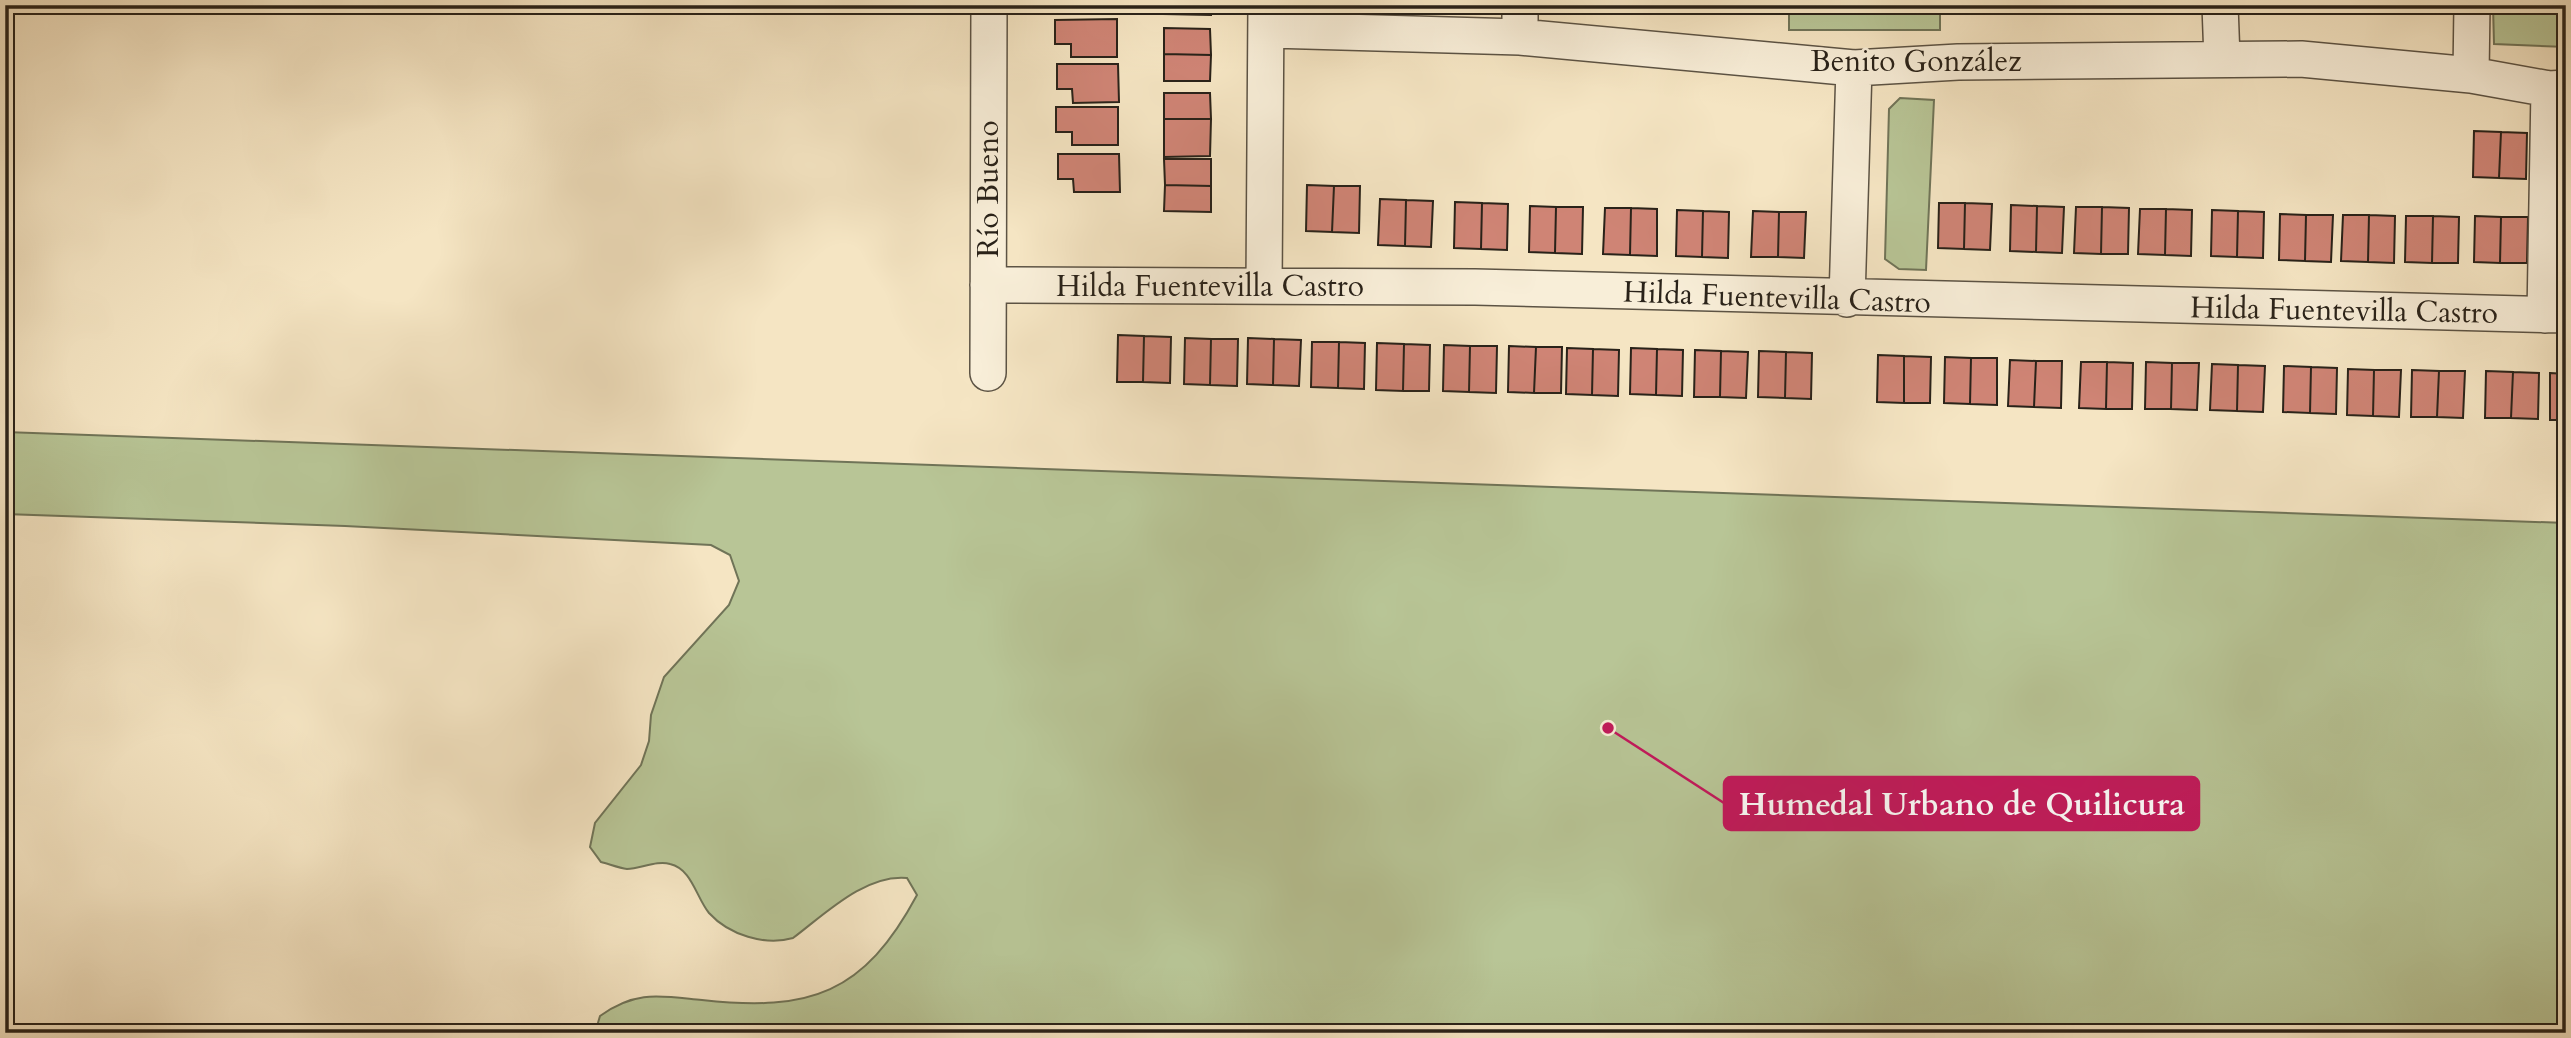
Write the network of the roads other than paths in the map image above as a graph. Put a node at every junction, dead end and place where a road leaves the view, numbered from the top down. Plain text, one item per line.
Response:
1 (989, 5) edge
2 (2220, 5) edge
3 (2472, 5) edge
4 (1266, 18) edge
5 (1520, 21) edge
6 (2222, 60) junction
7 (1854, 68) junction
8 (2472, 75) junction
9 (2557, 88) edge
10 (988, 285) junction
11 (1264, 286) junction
12 (1847, 299) junction
13 (2555, 315) edge
14 (988, 373) dead end

1 - 10 street, Río Bueno
2 - 6 street
3 - 8 street
4 - 5 street, Benito González
4 - 11 street
5 - 7 street, Benito González
6 - 7 street, Benito González
6 - 8 street, Benito González
7 - 12 street
8 - 9 street, Benito González
9 - 13 street
10 - 11 street, Hilda Fuentevilla Castro
10 - 14 street, Río Bueno
11 - 12 street, Hilda Fuentevilla Castro
12 - 13 street, Hilda Fuentevilla Castro

